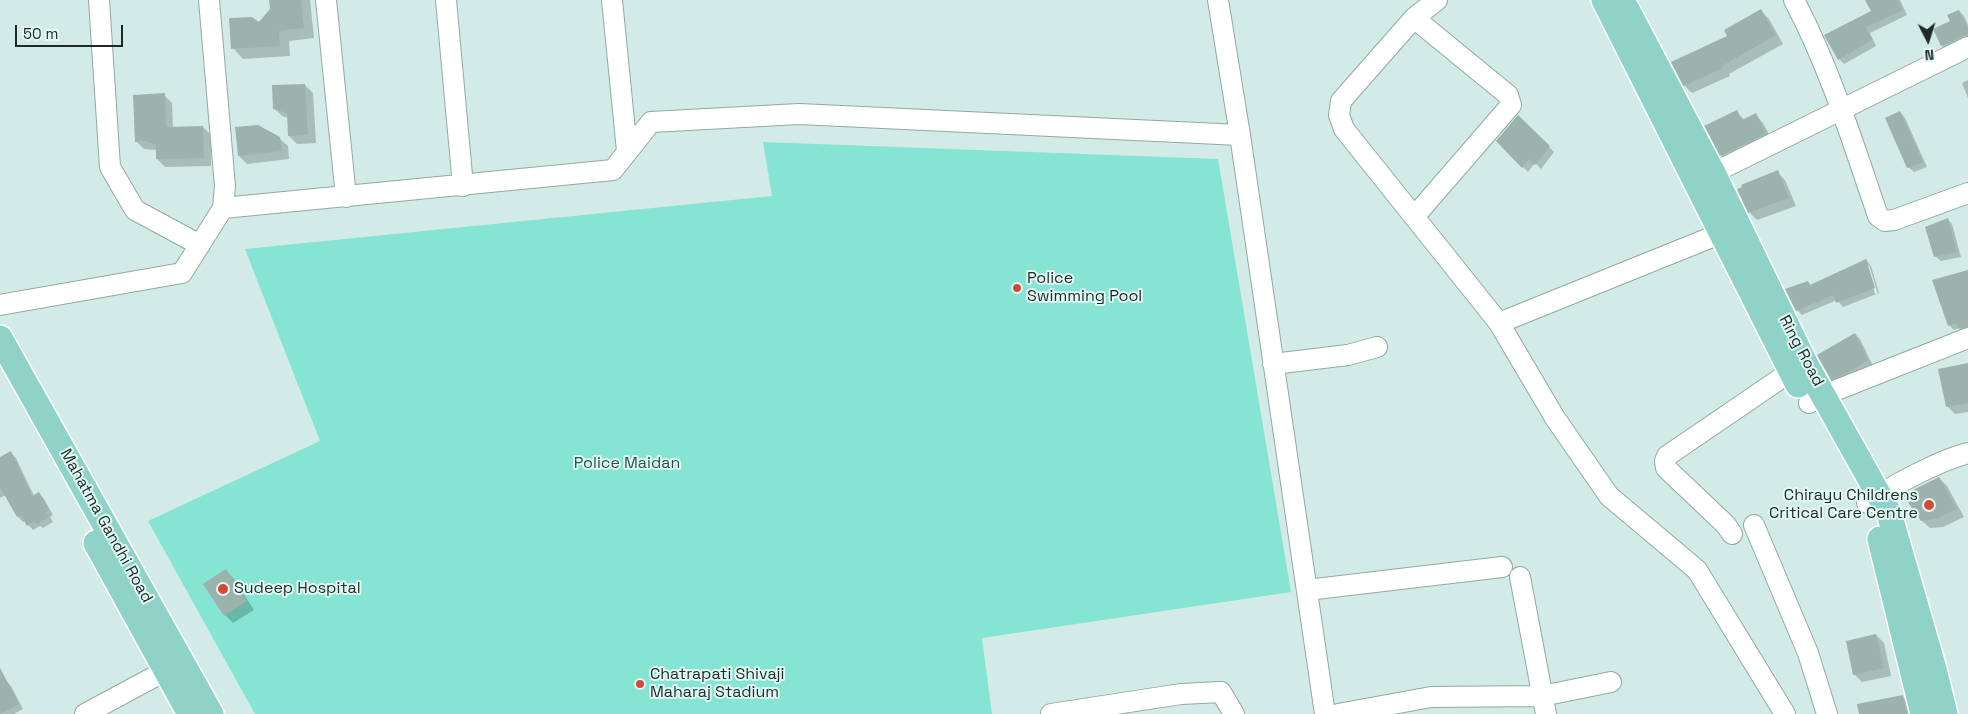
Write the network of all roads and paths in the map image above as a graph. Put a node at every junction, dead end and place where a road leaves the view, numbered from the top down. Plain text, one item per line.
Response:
1 (99, 0) edge
2 (209, 0) edge
3 (326, 0) edge
4 (446, 0) edge
5 (612, 0) edge
6 (1218, 0) edge
7 (1437, 0) edge
8 (1604, 0) edge
9 (1622, 0) edge
10 (1794, 0) edge
11 (1414, 18) junction
12 (1968, 47) edge
13 (1842, 109) junction
14 (1240, 135) junction
15 (627, 151) junction
16 (1704, 177) junction
17 (463, 186) junction
18 (1968, 193) edge
19 (346, 197) junction
20 (224, 208) junction
21 (1414, 217) junction
22 (1722, 233) junction
23 (200, 245) junction
24 (0, 304) edge
25 (1499, 324) junction
26 (0, 338) edge
27 (1968, 338) edge
28 (1377, 347) dead end
29 (1273, 364) junction
30 (0, 366) edge
31 (1790, 372) junction
32 (1816, 399) junction
33 (1968, 453) edge
34 (1873, 499) junction
35 (1754, 525) dead end
36 (1732, 534) dead end
37 (1502, 566) dead end
38 (1520, 577) dead end
39 (1306, 590) junction
40 (174, 667) junction
41 (1611, 682) dead end
42 (1544, 705) edge
43 (85, 714) edge
44 (190, 714) edge
45 (211, 714) edge
46 (1051, 714) edge
47 (1234, 714) edge
48 (1325, 714) edge
49 (1338, 714) edge
50 (1785, 714) edge
51 (1827, 714) edge
52 (1923, 714) edge
53 (1945, 714) edge

1 - 23 street
2 - 20 street
3 - 19 street
4 - 17 street
5 - 15 street
6 - 14 street
7 - 11 street
8 - 16 main road
9 - 16 main road, Ring Road
10 - 13 street
11 - 21 street
11 - 21 street
12 - 13 street
13 - 16 street
13 - 18 street
14 - 15 street
14 - 29 street
15 - 17 street
16 - 22 main road
16 - 32 main road, Ring Road
17 - 19 street
19 - 20 street
20 - 23 street
21 - 25 street
22 - 25 street
22 - 31 main road
23 - 24 street
25 - 50 street
26 - 40 main road, Mahatma Gandhi Road
27 - 32 street
28 - 29 street
29 - 39 street
30 - 40 main road
31 - 32 main road
31 - 36 street
32 - 34 main road, Ring Road
33 - 34 street
34 - 52 main road
34 - 53 main road, Ring Road
35 - 51 street
37 - 39 street
38 - 42 street
39 - 48 street
40 - 43 street
40 - 44 main road
40 - 45 main road, Mahatma Gandhi Road
41 - 42 street
42 - 49 street
46 - 47 street

